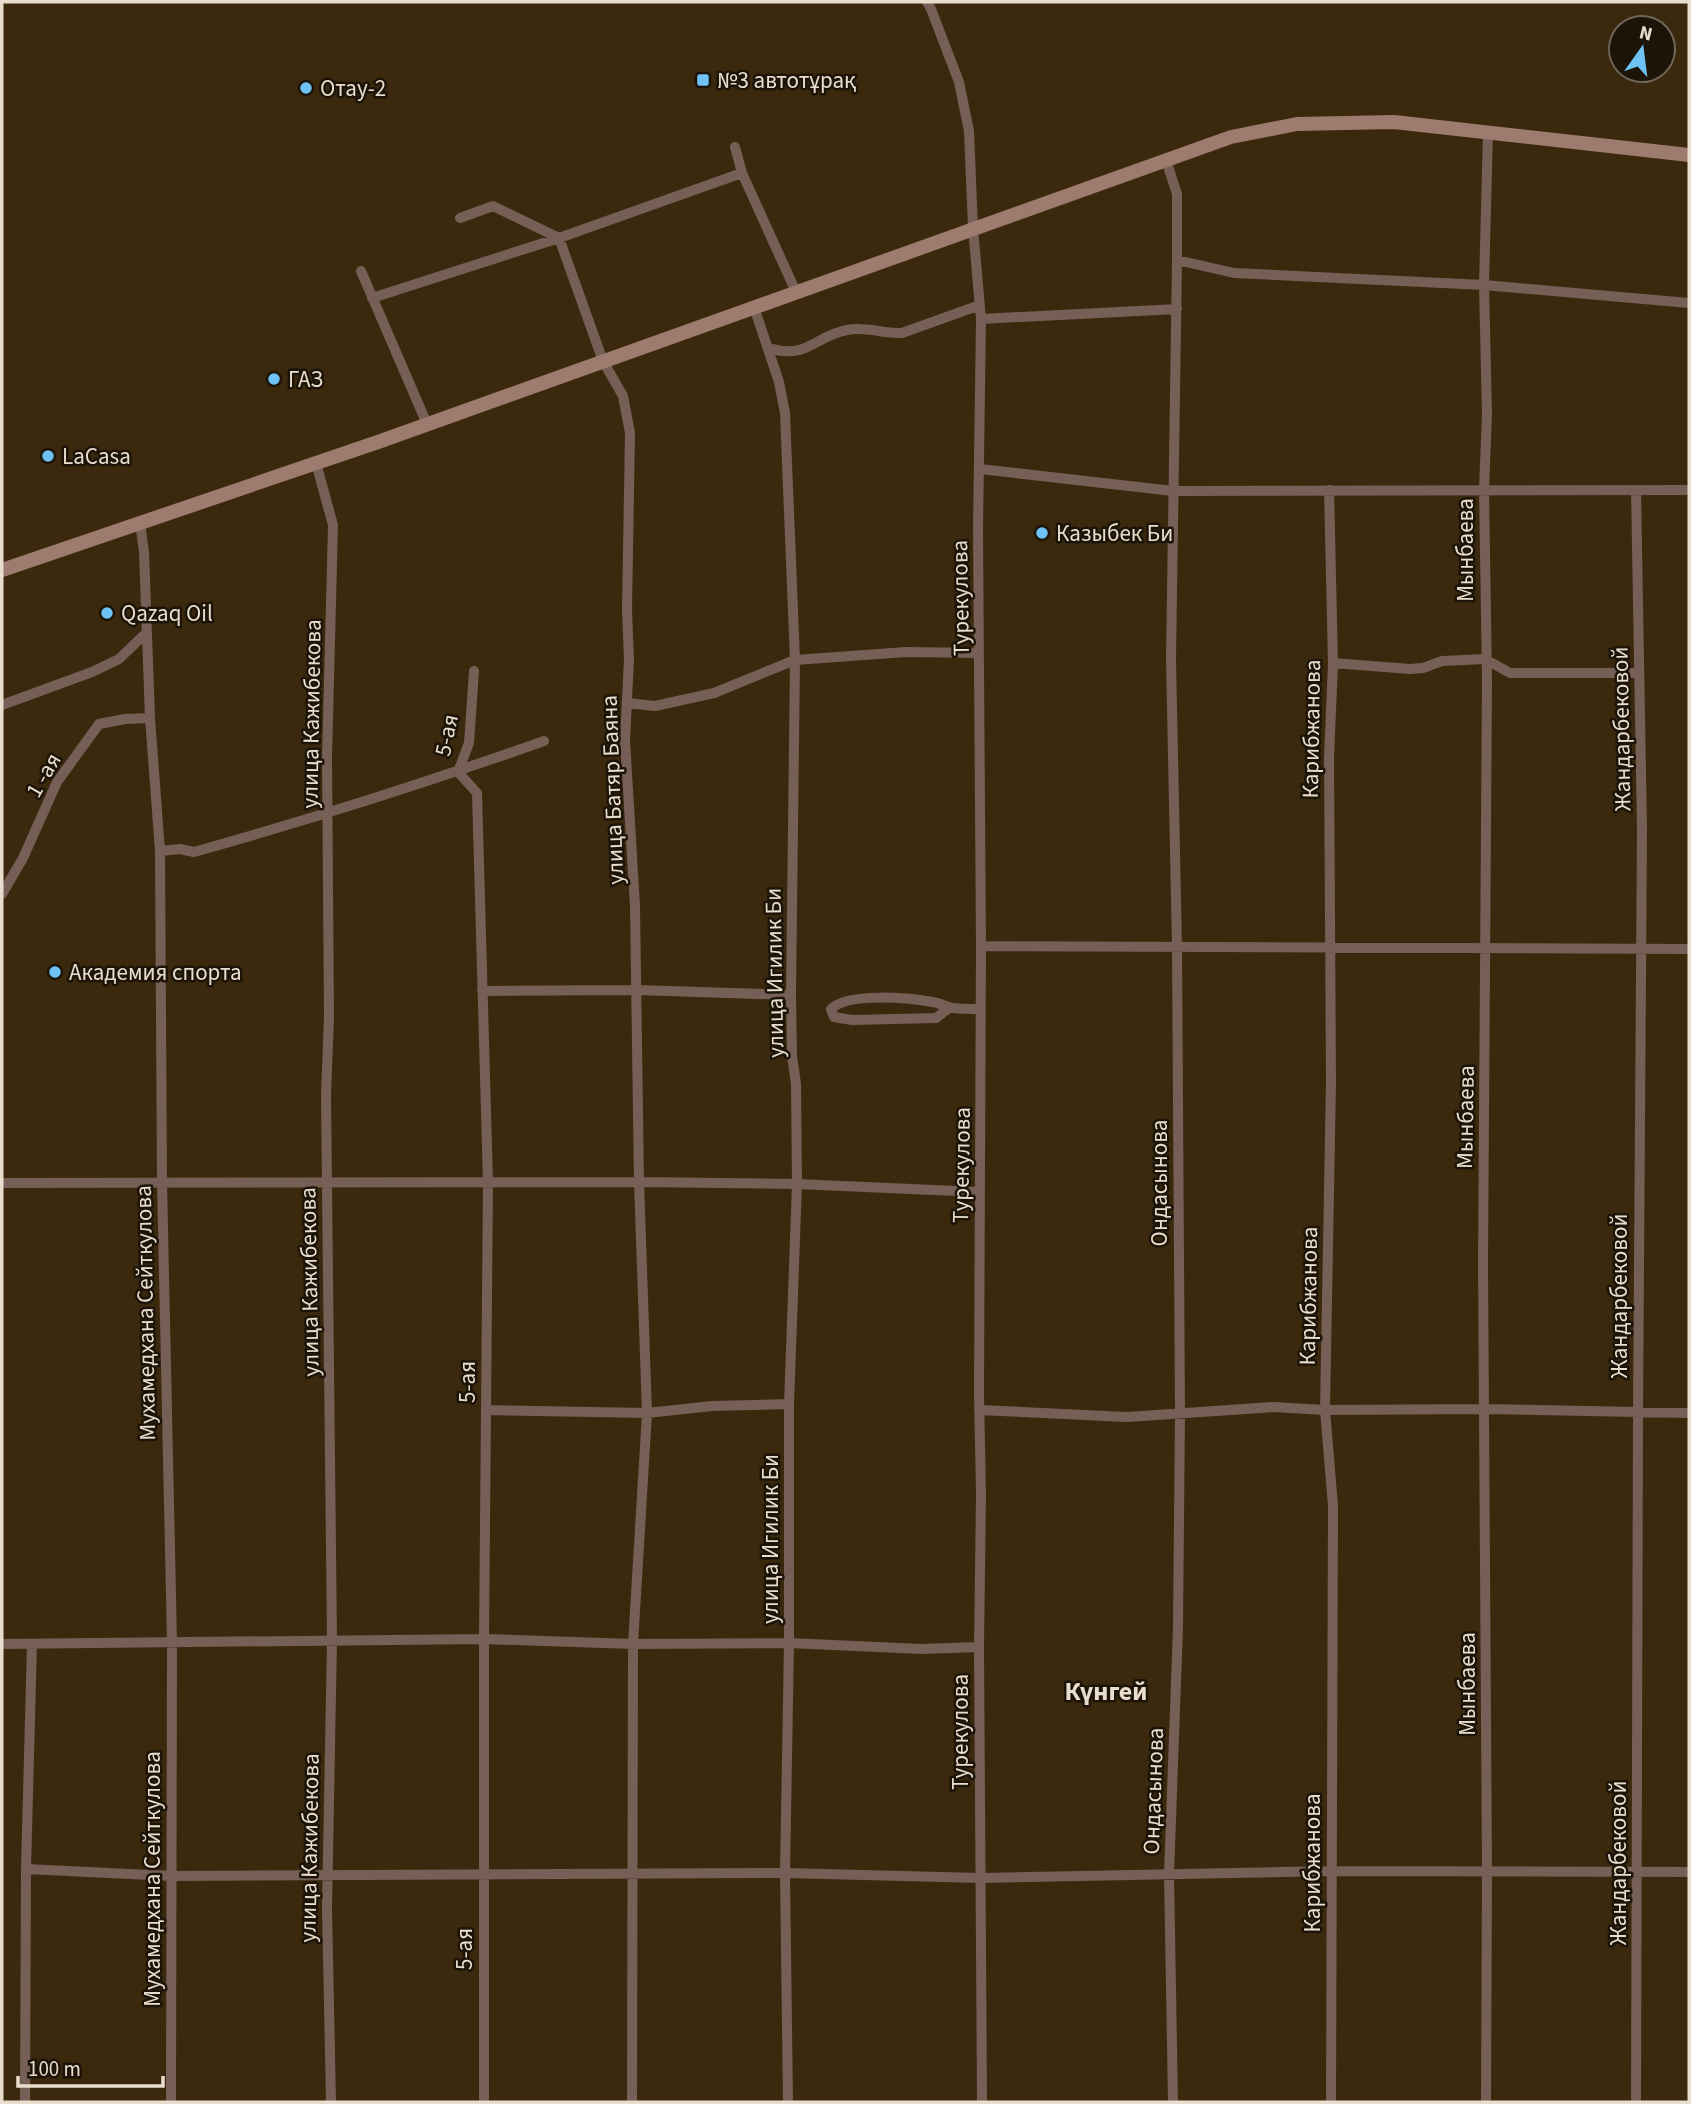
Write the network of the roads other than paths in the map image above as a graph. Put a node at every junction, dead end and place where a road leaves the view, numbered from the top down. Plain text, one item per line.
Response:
1 (927, 2) edge
2 (1488, 132) junction
3 (735, 147) dead end
4 (1689, 155) edge
5 (1166, 160) junction
6 (743, 173) junction
7 (460, 218) dead end
8 (973, 228) junction
9 (559, 238) junction
10 (1177, 260) junction
11 (361, 271) dead end
12 (1484, 285) junction
13 (796, 292) junction
14 (372, 298) junction
15 (1689, 303) edge
16 (980, 305) junction
17 (754, 307) junction
18 (1177, 309) junction
19 (981, 319) junction
20 (769, 348) junction
21 (603, 361) junction
22 (427, 425) junction
23 (316, 463) junction
24 (980, 469) junction
25 (1484, 489) junction
26 (1329, 490) junction
27 (1636, 490) junction
28 (1689, 490) edge
29 (1172, 491) junction
30 (140, 523) junction
31 (2, 570) edge
32 (146, 633) junction
33 (979, 653) junction
34 (1485, 659) junction
35 (795, 660) junction
36 (1333, 663) junction
37 (474, 671) dead end
38 (1639, 673) junction
39 (627, 703) junction
40 (2, 705) edge
41 (150, 718) junction
42 (544, 741) dead end
43 (458, 772) junction
44 (328, 814) junction
45 (160, 851) junction
46 (2, 894) edge
47 (981, 946) junction
48 (1177, 947) junction
49 (1330, 947) junction
50 (1486, 947) junction
51 (1689, 948) edge
52 (1641, 949) junction
53 (482, 990) junction
54 (637, 990) junction
55 (791, 995) junction
56 (949, 1007) junction
57 (981, 1009) junction
58 (162, 1182) junction
59 (327, 1182) junction
60 (488, 1182) junction
61 (639, 1182) junction
62 (2, 1183) edge
63 (797, 1184) junction
64 (979, 1192) junction
65 (789, 1404) junction
66 (1485, 1409) junction
67 (486, 1410) junction
68 (979, 1410) junction
69 (1325, 1410) junction
70 (647, 1413) junction
71 (1180, 1413) junction
72 (1638, 1413) junction
73 (1689, 1413) edge
74 (484, 1639) junction
75 (332, 1640) junction
76 (172, 1642) junction
77 (789, 1643) junction
78 (2, 1644) edge
79 (32, 1644) junction
80 (634, 1644) junction
81 (979, 1647) junction
82 (26, 1870) junction
83 (1331, 1871) junction
84 (1487, 1871) junction
85 (1637, 1871) junction
86 (1689, 1872) edge
87 (785, 1873) junction
88 (631, 1874) junction
89 (1169, 1874) junction
90 (328, 1875) junction
91 (483, 1875) junction
92 (171, 1876) junction
93 (981, 1878) junction
94 (25, 2102) edge
95 (171, 2102) edge
96 (331, 2102) edge
97 (484, 2102) edge
98 (632, 2102) edge
99 (788, 2102) edge
100 (982, 2102) edge
101 (1173, 2102) edge
102 (1331, 2102) edge
103 (1486, 2102) edge
104 (1636, 2102) edge

1 - 8 street, Турекулова
2 - 4 main road
2 - 5 main road
2 - 12 street, Мынбаева
3 - 6 street
5 - 8 main road
5 - 10 street, Ондасынова
6 - 9 street
6 - 13 street
7 - 9 street
8 - 13 main road
8 - 16 street, Турекулова
9 - 14 street
9 - 21 street, улица Батяр Баяна
10 - 12 street
10 - 18 street, Ондасынова
11 - 14 street
12 - 15 street
12 - 25 street, Мынбаева
13 - 17 main road
14 - 22 street
16 - 19 street, Турекулова
16 - 20 street
17 - 20 street, улица Игилик Би
17 - 21 main road
18 - 19 street
18 - 29 street, Ондасынова
19 - 24 street, Турекулова
20 - 35 street, улица Игилик Би
21 - 22 main road
21 - 39 street, улица Батяр Баяна
22 - 23 main road
23 - 30 main road
23 - 44 street, улица Кажибекова
24 - 29 street
24 - 33 street, Турекулова
25 - 26 street
25 - 27 street
25 - 34 street, Мынбаева
26 - 29 street
26 - 36 street, Карибжанова
27 - 28 street
27 - 38 street, Жандарбековой
29 - 48 street, Ондасынова
30 - 31 main road
30 - 32 street, Мухамедхана Сейткулова
32 - 40 street
32 - 41 street, Мухамедхана Сейткулова
33 - 35 street
33 - 47 street, Турекулова
34 - 36 street
34 - 38 street
34 - 50 street, Мынбаева
35 - 39 street
35 - 55 street, улица Игилик Би
36 - 49 street, Карибжанова
37 - 43 street, 5-ая
38 - 52 street, Жандарбековой
39 - 54 street, улица Батяр Баяна
41 - 45 street, Мухамедхана Сейткулова
41 - 46 street, 1 -ая
42 - 43 street
43 - 44 street
43 - 53 street, 5-ая
44 - 45 street
44 - 59 street, улица Кажибекова
45 - 58 street, Мухамедхана Сейткулова
47 - 48 street
47 - 57 street, Турекулова
48 - 49 street
48 - 71 street, Ондасынова
49 - 50 street
49 - 69 street, Карибжанова
50 - 52 street
50 - 66 street, Мынбаева
51 - 52 street
52 - 72 street, Жандарбековой
53 - 54 street
53 - 60 street, 5-ая
54 - 55 street
54 - 61 street, улица Батяр Баяна
55 - 63 street, улица Игилик Би
56 - 56 street
56 - 57 street
57 - 64 street, Турекулова
58 - 59 street
58 - 62 street
58 - 76 street, Мухамедхана Сейткулова
59 - 60 street
59 - 75 street, улица Кажибекова
60 - 61 street
60 - 67 street, 5-ая
61 - 63 street
61 - 70 street, улица Батяр Баяна
63 - 64 street
63 - 65 street, улица Игилик Би
64 - 68 street, Турекулова
65 - 70 street
65 - 77 street, улица Игилик Би
66 - 69 street
66 - 72 street
66 - 84 street, Мынбаева
67 - 70 street
67 - 74 street, 5-ая
68 - 71 street
68 - 81 street, Турекулова
69 - 71 street
69 - 83 street, Карибжанова
70 - 80 street, улица Батяр Баяна
71 - 89 street, Ондасынова
72 - 73 street
72 - 85 street, Жандарбековой
74 - 75 street
74 - 80 street
74 - 91 street, 5-ая
75 - 76 street
75 - 90 street, улица Кажибекова
76 - 79 street
76 - 92 street, Мухамедхана Сейткулова
77 - 80 street
77 - 81 street
77 - 87 street, улица Игилик Би
78 - 79 street
79 - 82 street
80 - 88 street, улица Батяр Баяна
81 - 93 street, Турекулова
82 - 92 street
82 - 94 street
83 - 84 street
83 - 89 street
83 - 102 street, Карибжанова
84 - 85 street
84 - 103 street, Мынбаева
85 - 86 street
85 - 104 street, Жандарбековой
87 - 88 street
87 - 93 street
87 - 99 street, улица Игилик Би
88 - 91 street
88 - 98 street, улица Батяр Баяна
89 - 93 street
89 - 101 street, Ондасынова
90 - 91 street
90 - 92 street
90 - 96 street, улица Кажибекова
91 - 97 street, 5-ая
92 - 95 street, Мухамедхана Сейткулова
93 - 100 street, Турекулова

